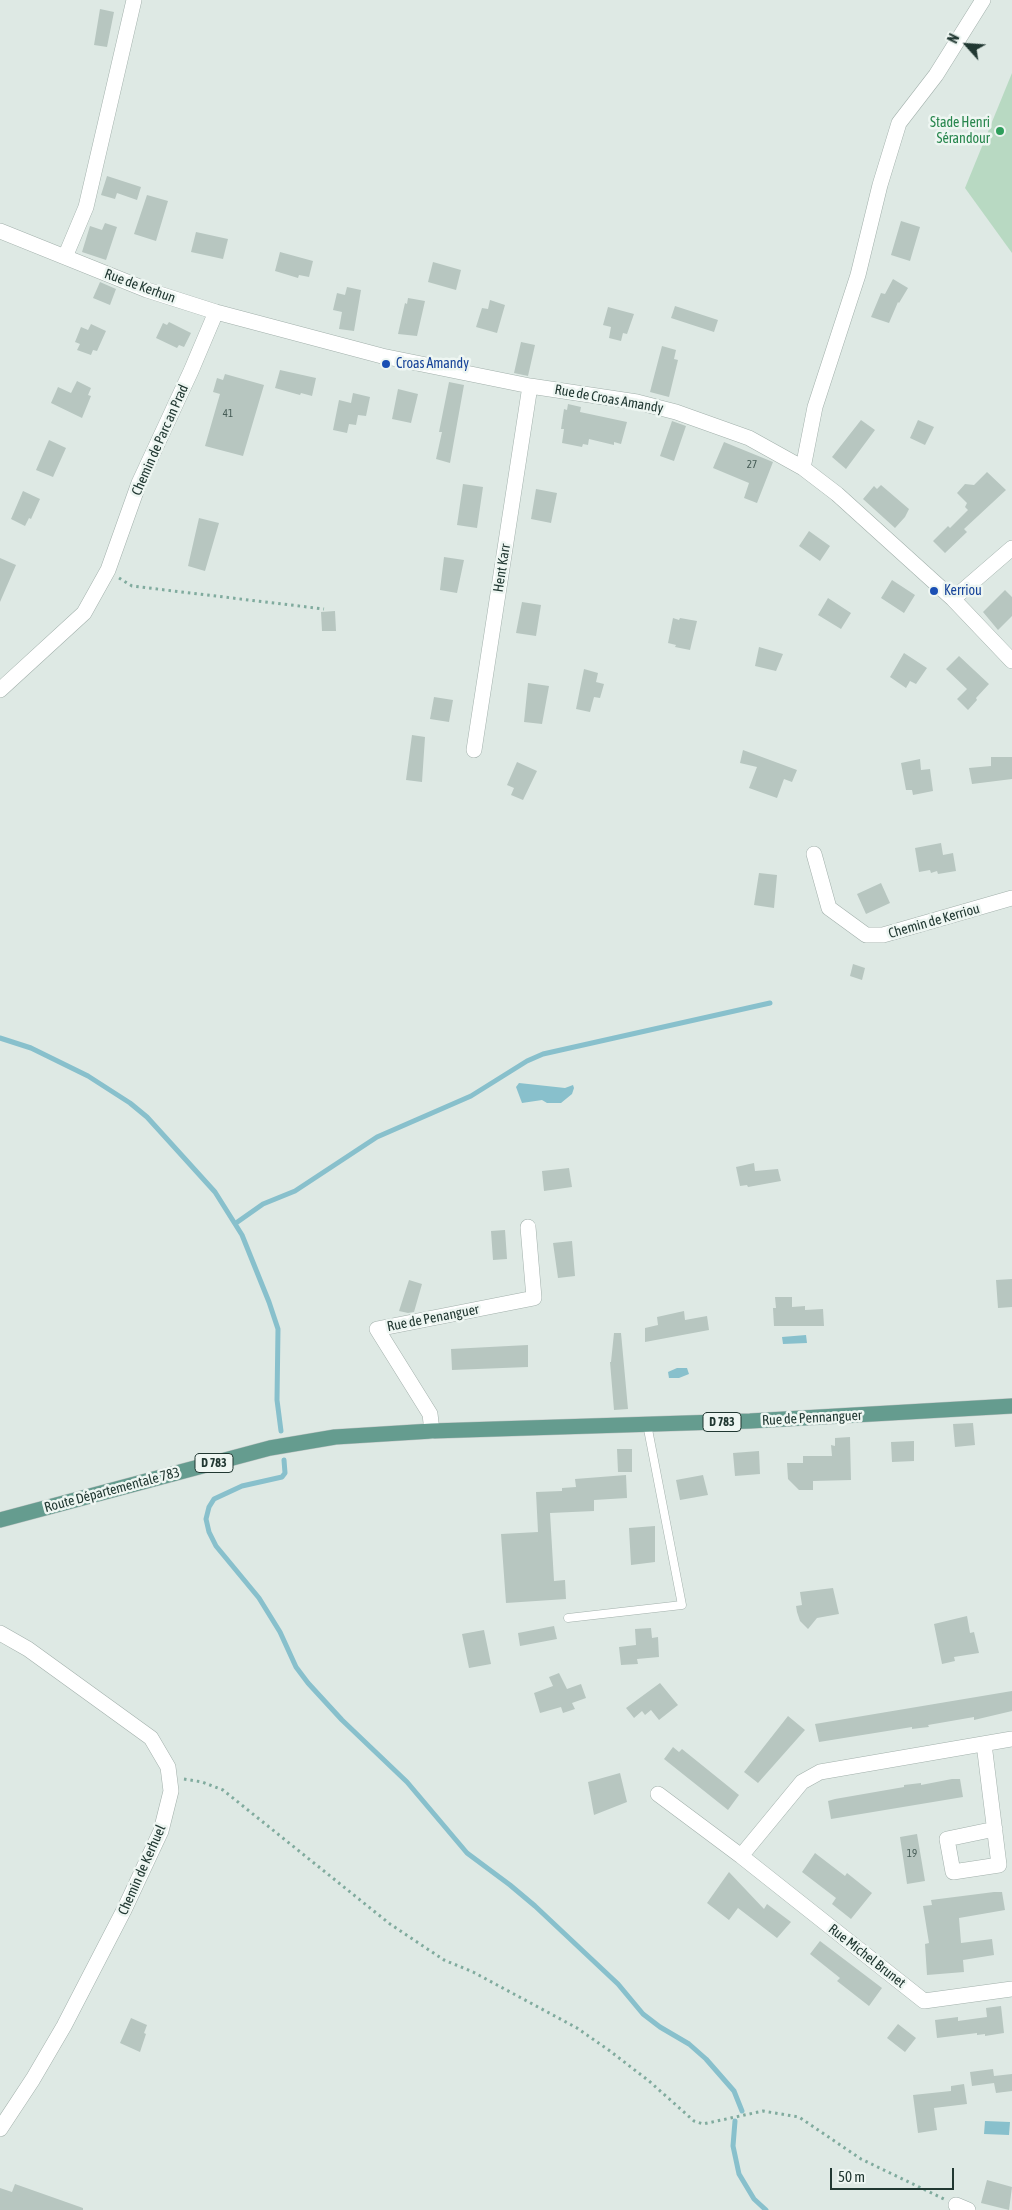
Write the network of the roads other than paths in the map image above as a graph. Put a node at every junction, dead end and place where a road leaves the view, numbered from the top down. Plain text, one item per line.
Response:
1 (134, 0) edge
2 (983, 0) edge
3 (0, 231) edge
4 (65, 257) junction
5 (216, 312) junction
6 (530, 386) junction
7 (803, 468) junction
8 (1012, 548) edge
9 (953, 599) junction
10 (1012, 661) edge
11 (0, 690) edge
12 (474, 750) dead end
13 (814, 854) dead end
14 (1012, 898) edge
15 (528, 1227) dead end
16 (1012, 1406) edge
17 (647, 1424) junction
18 (432, 1431) junction
19 (0, 1520) edge
20 (568, 1618) dead end
21 (0, 1633) edge
22 (1012, 1739) edge
23 (984, 1744) junction
24 (658, 1794) dead end
25 (994, 1829) dead end
26 (741, 1856) junction
27 (1012, 1989) edge
28 (0, 2129) edge

1 - 4 street
2 - 7 street
3 - 4 street, Rue de Kerhun
4 - 5 street, Rue de Kerhun
5 - 6 street, Rue de Croas Amandy
5 - 11 street, Chemin de Parc an Prad
6 - 7 street, Rue de Croas Amandy
6 - 12 street, Hent Karr
7 - 9 street, Rue de Croas Amandy
8 - 9 street
9 - 10 street, Rue de Croas Amandy
13 - 14 street, Chemin de Kerriou
15 - 18 street, Rue de Penanguer
16 - 17 main road, Rue de Pennanguer / D 783
17 - 18 main road, Rue de Pennanguer / D 783
17 - 20 lane
18 - 19 main road, Route Départementale 783 / D 783
21 - 28 street, Chemin de Kerhuel
22 - 23 street
23 - 25 street
23 - 26 street
24 - 26 street, Rue Michel Brunet
26 - 27 street, Rue Michel Brunet

